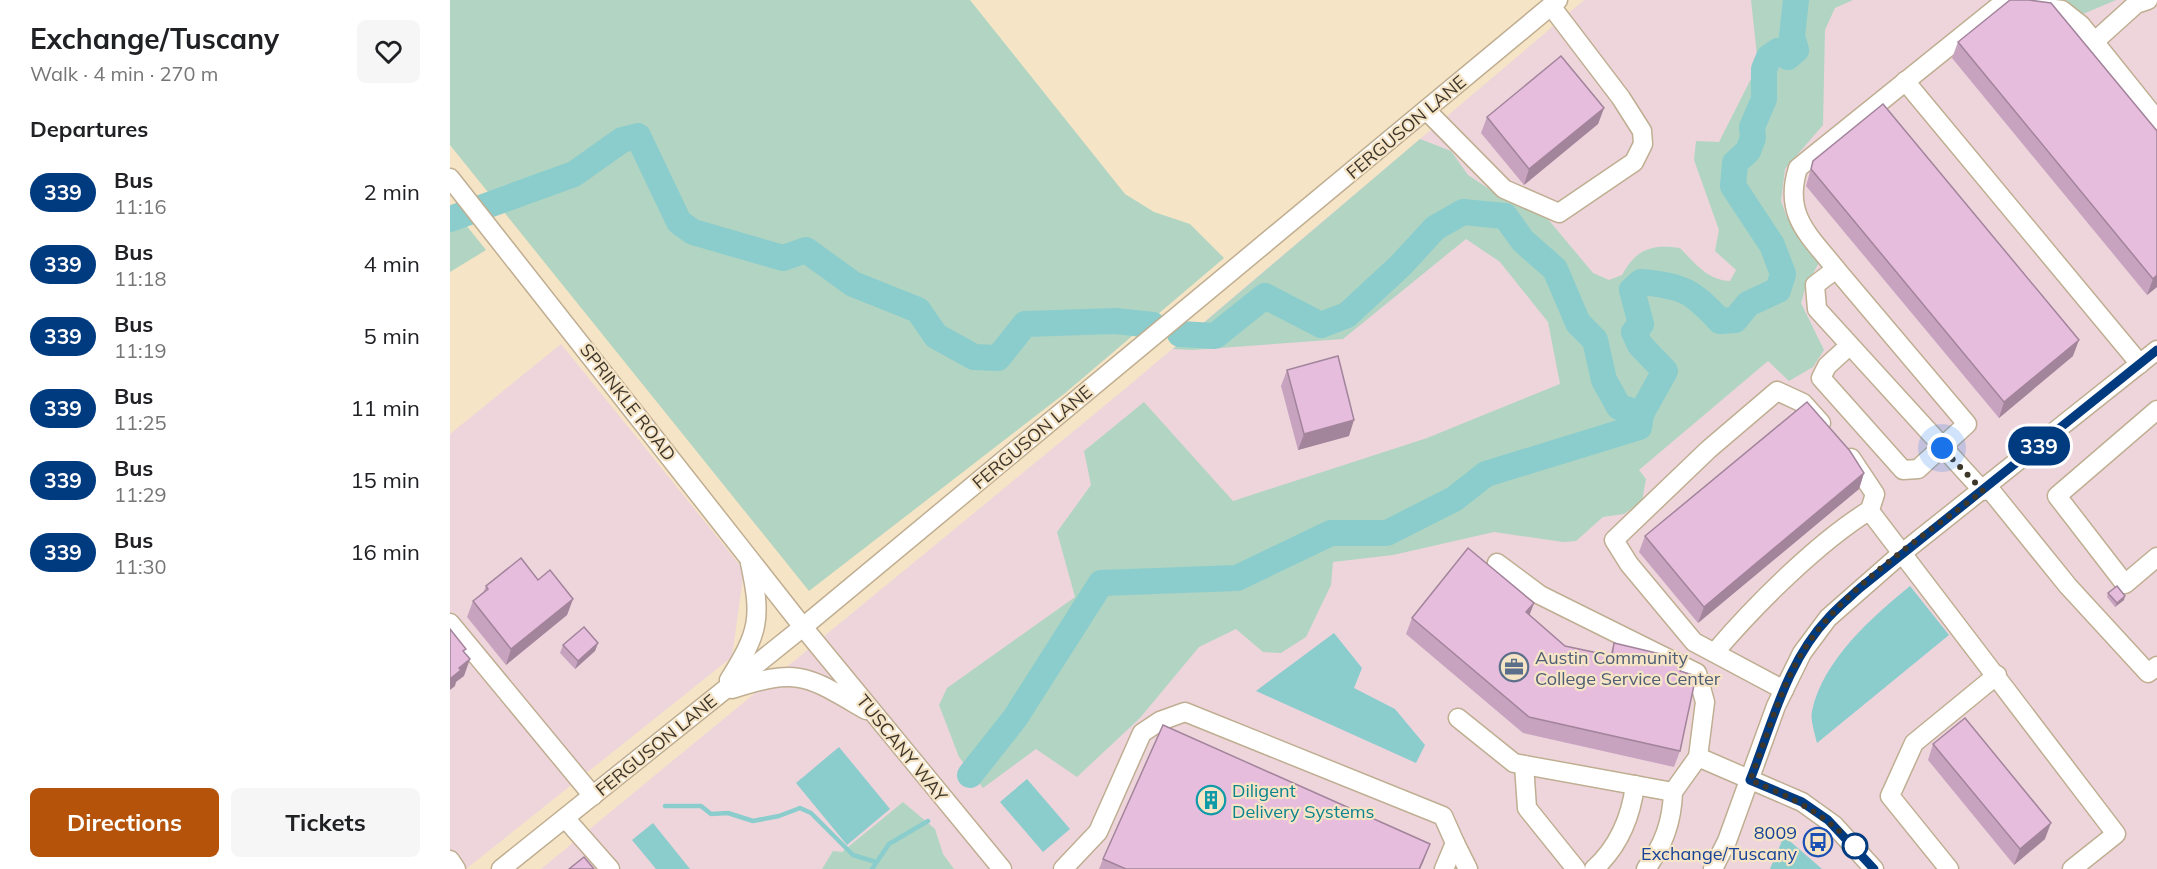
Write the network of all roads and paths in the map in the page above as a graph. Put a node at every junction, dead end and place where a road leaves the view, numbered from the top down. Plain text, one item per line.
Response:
1 (2148, 0) edge
2 (1554, 3) edge
3 (2094, 42) junction
4 (1905, 81) junction
5 (1426, 110) junction
6 (2157, 120) edge
7 (450, 178) edge
8 (1836, 269) junction
9 (1849, 346) junction
10 (2151, 357) edge
11 (2157, 410) edge
12 (1942, 448) junction
13 (1986, 489) junction
14 (1870, 510) junction
15 (1901, 554) junction
16 (2157, 557) edge
17 (749, 558) junction
18 (1497, 563) dead end
19 (450, 623) edge
20 (803, 627) junction
21 (1715, 652) junction
22 (1997, 675) junction
23 (2154, 675) edge
24 (1784, 690) junction
25 (722, 692) junction
26 (876, 716) junction
27 (1458, 718) dead end
28 (1698, 757) junction
29 (1524, 765) junction
30 (1750, 780) junction
31 (1635, 785) junction
32 (1673, 792) junction
33 (593, 796) junction
34 (565, 818) junction
35 (1455, 843) junction
36 (450, 860) edge
37 (1068, 868) edge
38 (456, 869) edge
39 (501, 869) edge
40 (610, 869) edge
41 (1002, 869) edge
42 (1444, 869) edge
43 (1468, 869) edge
44 (1576, 869) edge
45 (1594, 869) edge
46 (1646, 869) edge
47 (1713, 869) edge
48 (1874, 869) edge
49 (1949, 869) edge
50 (2072, 869) edge

1 - 3 street
2 - 5 street, FERGUSON LANE
2 - 5 street
3 - 4 street
3 - 6 street
4 - 8 street
4 - 10 street
5 - 20 street, FERGUSON LANE
7 - 17 street, SPRINKLE ROAD
8 - 9 street
8 - 12 street
9 - 12 street
9 - 12 street
10 - 13 street
11 - 16 street
12 - 13 street
13 - 15 street
13 - 23 street
14 - 15 street
14 - 21 street
14 - 21 street
15 - 22 street
15 - 24 street
17 - 20 street, SPRINKLE ROAD
17 - 25 street
18 - 28 street
19 - 33 street
20 - 25 street, FERGUSON LANE
20 - 26 street, TUSCANY WAY
21 - 24 street
22 - 49 street
22 - 50 street
24 - 30 street
25 - 26 street
25 - 33 street, FERGUSON LANE
26 - 41 street, TUSCANY WAY
27 - 29 street
28 - 30 street
28 - 32 street
29 - 31 street
29 - 44 street
30 - 47 street
30 - 48 street
31 - 32 street
31 - 45 street
32 - 46 street
33 - 34 street, FERGUSON LANE
34 - 39 street, FERGUSON LANE
34 - 40 street
35 - 37 street
35 - 42 street
35 - 43 street
36 - 38 street

